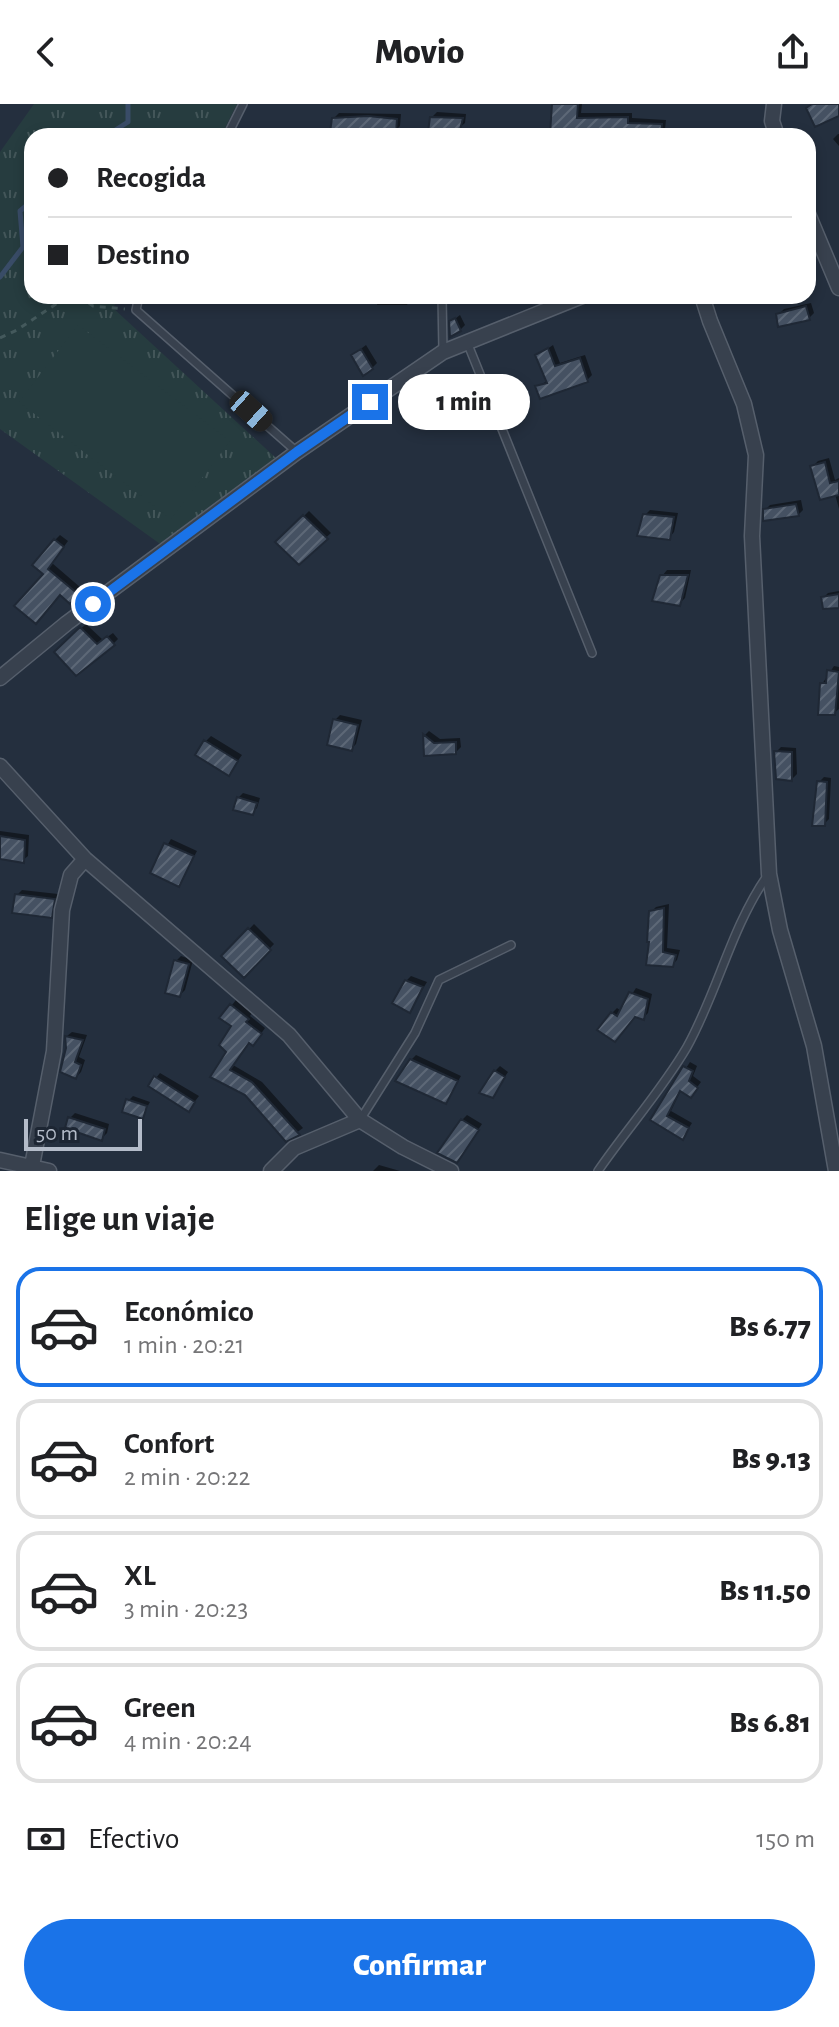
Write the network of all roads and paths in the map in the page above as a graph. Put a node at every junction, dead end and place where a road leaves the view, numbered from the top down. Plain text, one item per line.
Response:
1 (243, 104) edge
2 (774, 104) edge
3 (231, 128) edge
4 (774, 128) edge
5 (816, 233) edge
6 (839, 288) edge
7 (56, 304) edge
8 (90, 304) edge
9 (137, 304) edge
10 (442, 304) edge
11 (561, 304) edge
12 (705, 304) edge
13 (136, 310) junction
14 (0, 338) edge
15 (466, 340) junction
16 (443, 352) junction
17 (297, 452) junction
18 (592, 653) dead end
19 (0, 678) edge
20 (0, 766) edge
21 (85, 859) junction
22 (769, 874) junction
23 (511, 945) dead end
24 (360, 1120) junction
25 (0, 1160) edge
26 (32, 1169) edge
27 (49, 1171) edge
28 (271, 1171) edge
29 (451, 1171) edge
30 (598, 1171) edge
31 (836, 1171) edge

1 - 3 lane
2 - 4 street
5 - 6 street
7 - 14 path
8 - 13 path
9 - 13 lane
10 - 16 lane
11 - 15 street
12 - 22 street
13 - 17 lane
15 - 16 street
15 - 18 lane
16 - 17 street
17 - 19 street
20 - 21 street
21 - 24 street
21 - 26 street
22 - 30 lane
22 - 31 street
23 - 24 lane
24 - 28 street
24 - 29 street
25 - 26 street
26 - 27 street

